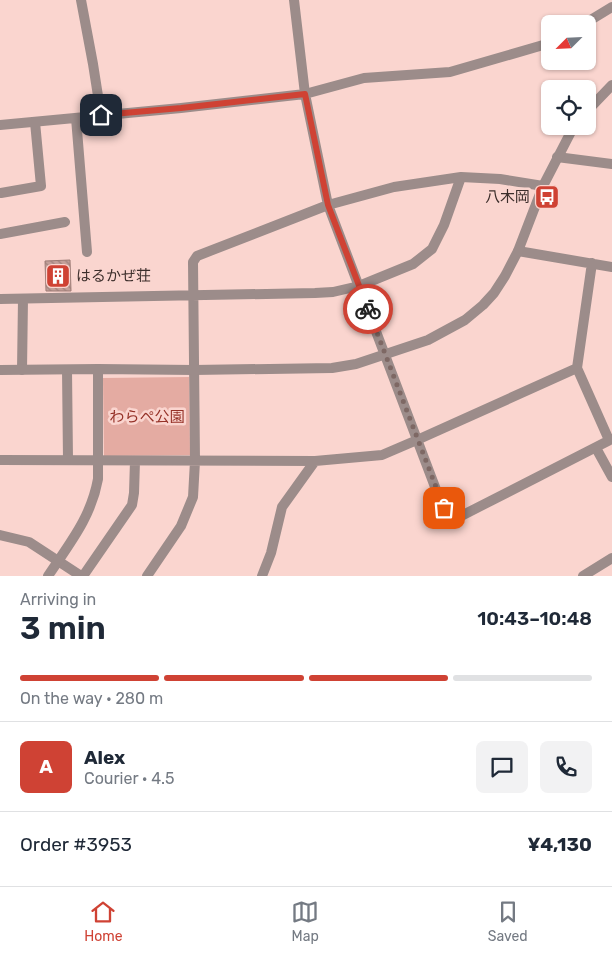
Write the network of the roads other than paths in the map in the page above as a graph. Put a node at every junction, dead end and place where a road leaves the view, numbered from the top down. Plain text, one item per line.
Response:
1 (80, 0) edge
2 (294, 0) edge
3 (612, 7) edge
4 (596, 17) edge
5 (541, 46) edge
6 (612, 85) edge
7 (305, 94) junction
8 (596, 102) edge
9 (101, 115) junction
10 (76, 118) junction
11 (35, 122) junction
12 (0, 125) edge
13 (569, 135) edge
14 (557, 158) junction
15 (612, 164) edge
16 (461, 177) junction
17 (543, 186) junction
18 (2, 194) dead end
19 (328, 205) junction
20 (65, 222) dead end
21 (0, 234) edge
22 (518, 251) junction
23 (87, 252) dead end
24 (592, 263) junction
25 (612, 268) edge
26 (359, 286) junction
27 (194, 295) junction
28 (0, 299) edge
29 (23, 299) junction
30 (386, 355) junction
31 (577, 368) junction
32 (98, 369) junction
33 (0, 370) edge
34 (22, 370) junction
35 (67, 370) junction
36 (194, 370) junction
37 (417, 440) junction
38 (611, 440) edge
39 (596, 448) junction
40 (0, 460) edge
41 (68, 460) junction
42 (98, 460) junction
43 (135, 461) junction
44 (195, 461) junction
45 (315, 461) junction
46 (612, 477) edge
47 (0, 535) edge
48 (612, 558) edge
49 (58, 560) junction
50 (48, 576) edge
51 (82, 576) edge
52 (147, 576) edge
53 (262, 576) edge
54 (583, 576) edge

1 - 9 street
2 - 7 street
3 - 4 street
5 - 7 street
6 - 8 street
7 - 9 street
7 - 19 street
9 - 10 street
10 - 11 street
10 - 23 street
11 - 12 street
11 - 18 street
13 - 14 street
14 - 15 street
14 - 17 street
16 - 17 street
16 - 19 street
16 - 26 street
17 - 22 street
19 - 26 street
19 - 27 street
20 - 21 street
22 - 24 street
22 - 30 street
24 - 25 street
24 - 31 street
26 - 27 street
26 - 30 street
27 - 29 street
27 - 36 street
28 - 29 street
29 - 34 street
30 - 36 street
30 - 37 street
31 - 37 street
31 - 38 street
32 - 35 street
32 - 36 street
32 - 42 street
33 - 34 street
34 - 35 street
35 - 41 street
36 - 44 street
37 - 39 street
37 - 45 street
38 - 39 street
39 - 46 street
40 - 41 street
41 - 42 street
42 - 43 street
42 - 49 street
43 - 44 street
43 - 51 street
44 - 45 street
44 - 52 street
45 - 53 street
47 - 49 street
48 - 54 street
49 - 50 street
49 - 51 street

